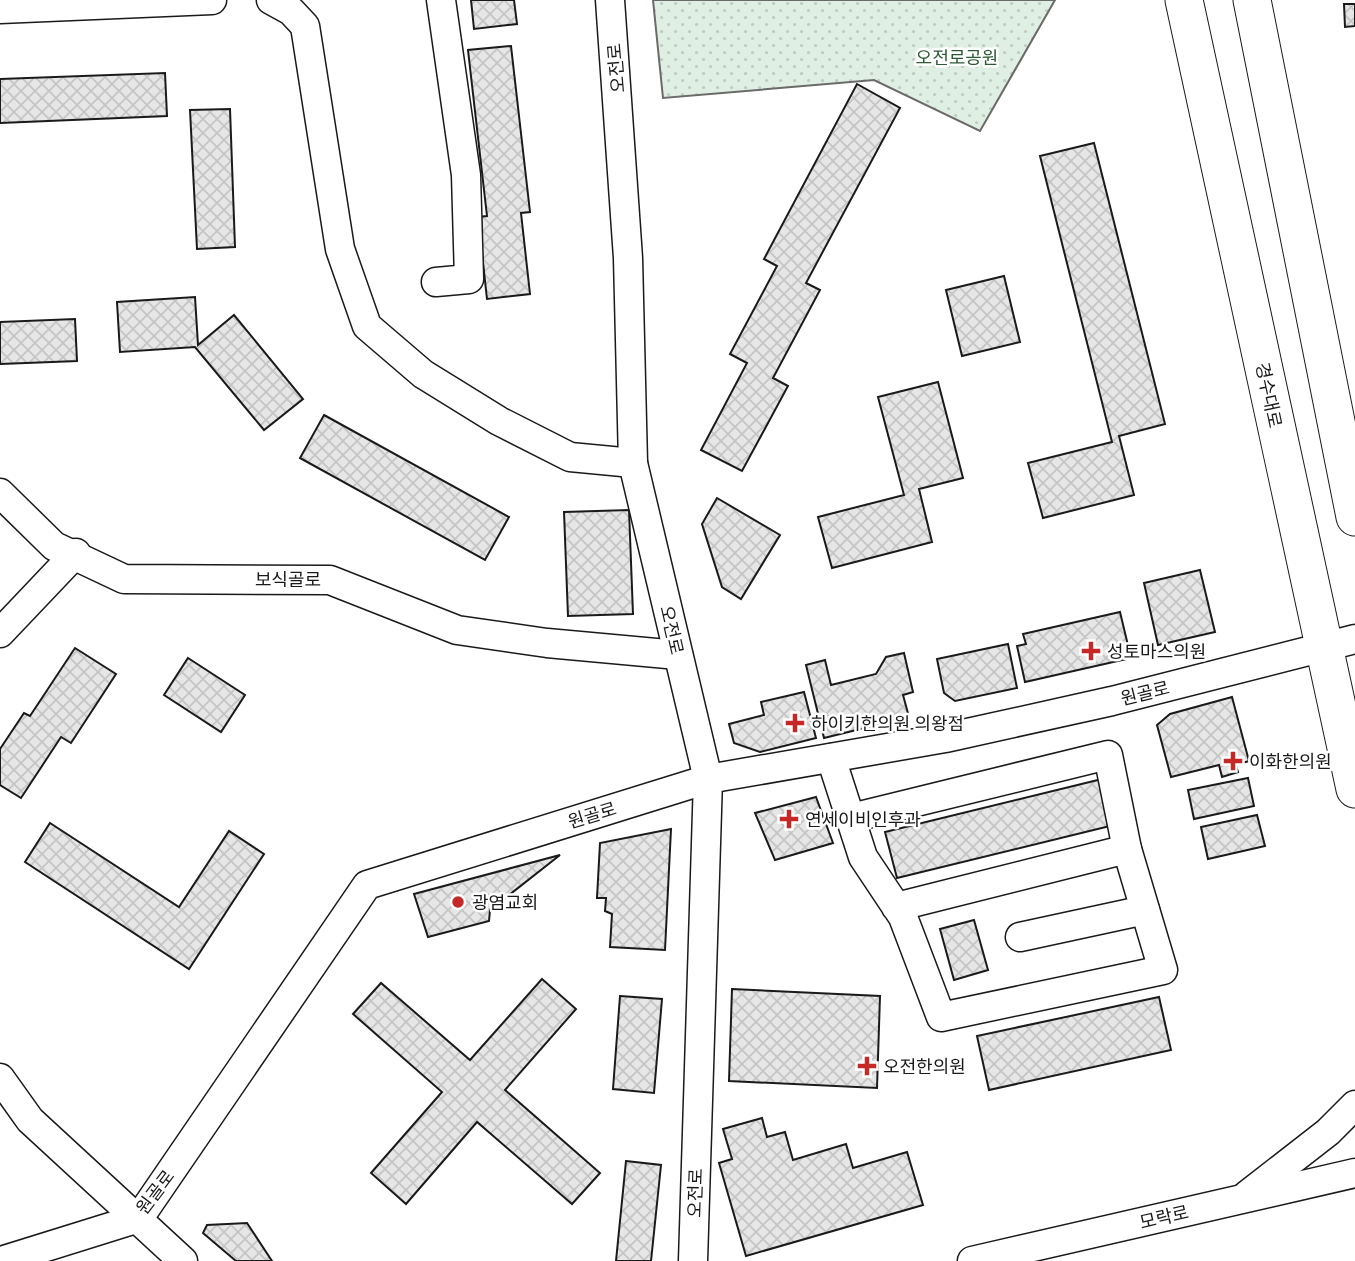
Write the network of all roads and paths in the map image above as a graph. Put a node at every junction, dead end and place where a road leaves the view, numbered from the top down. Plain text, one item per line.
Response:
1 (212, 0) edge
2 (271, 0) edge
3 (441, 0) edge
4 (610, 0) edge
5 (1184, 0) edge
6 (1252, 0) edge
7 (0, 9) edge
8 (436, 282) dead end
9 (634, 463) junction
10 (0, 493) edge
11 (1355, 517) edge
12 (76, 553) junction
13 (0, 633) edge
14 (1339, 643) edge
15 (678, 655) junction
16 (831, 758) junction
17 (708, 779) junction
18 (1355, 789) edge
19 (851, 818) junction
20 (1127, 849) junction
21 (896, 907) junction
22 (1145, 910) junction
23 (1020, 937) dead end
24 (0, 1078) edge
25 (1355, 1105) edge
26 (1355, 1173) edge
27 (1240, 1200) junction
28 (138, 1218) junction
29 (1, 1261) edge
30 (183, 1261) edge
31 (694, 1261) edge
32 (972, 1261) edge

1 - 7 street
2 - 9 street
3 - 8 street
4 - 9 street, 오전로
5 - 14 main road, 경수대로
6 - 11 main road
9 - 15 street, 오전로
10 - 12 street, 보식골로
12 - 13 street
12 - 15 street, 보식골로
14 - 16 street, 원골로
14 - 18 main road, 경수대로
15 - 17 street, 오전로
16 - 17 street, 원골로
16 - 19 street
17 - 28 street, 원골로
17 - 31 street, 오전로
19 - 20 street
19 - 21 street
20 - 21 street
20 - 22 street
21 - 22 street
22 - 23 street
24 - 28 street
25 - 27 street
26 - 27 street, 모락로
27 - 32 street, 모락로
28 - 29 street, 원골로
28 - 30 street

